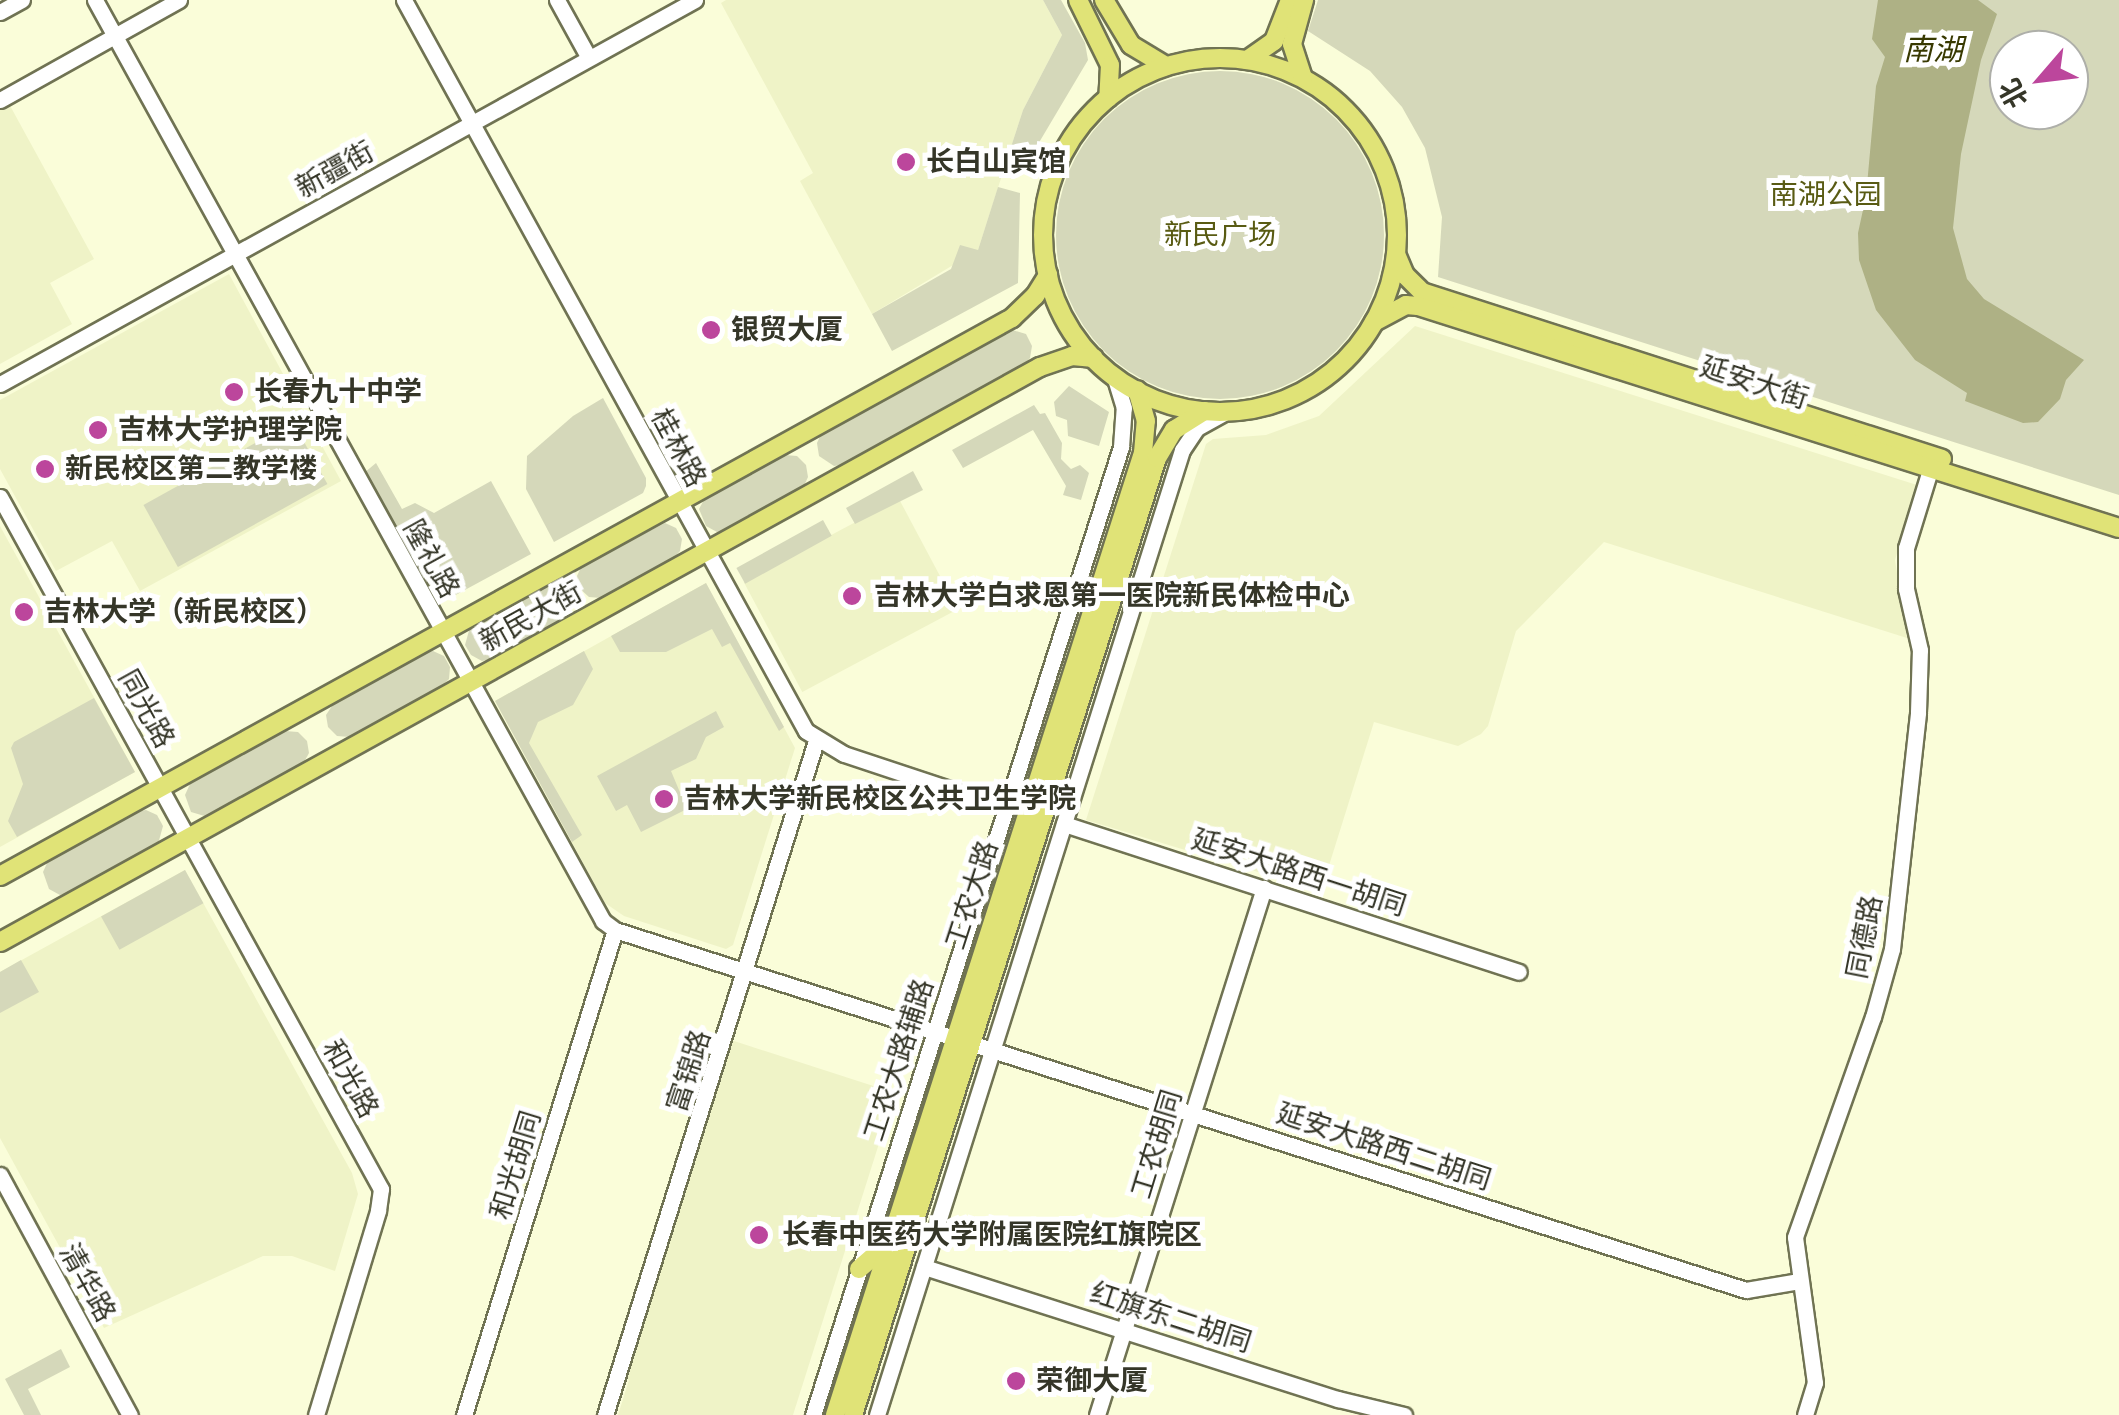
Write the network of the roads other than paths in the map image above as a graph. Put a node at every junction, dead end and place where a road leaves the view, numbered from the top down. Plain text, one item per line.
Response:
1 (22, 0) edge
2 (95, 0) edge
3 (180, 0) edge
4 (404, 0) edge
5 (558, 0) edge
6 (695, 0) edge
7 (1078, 0) edge
8 (1104, 0) edge
9 (1290, 0) edge
10 (1304, 0) edge
11 (0, 12) edge
12 (115, 36) junction
13 (590, 58) junction
14 (1246, 60) junction
15 (1166, 66) junction
16 (1303, 79) junction
17 (1108, 98) junction
18 (0, 100) edge
19 (472, 122) junction
20 (235, 254) junction
21 (1396, 254) junction
22 (1048, 275) junction
23 (1374, 322) junction
24 (1094, 358) junction
25 (1114, 376) junction
26 (0, 384) edge
27 (1137, 390) junction
28 (1204, 411) junction
29 (1226, 412) junction
30 (1933, 462) junction
31 (0, 497) edge
32 (678, 502) junction
33 (2119, 516) edge
34 (2119, 528) edge
35 (706, 552) junction
36 (442, 632) junction
37 (470, 682) junction
38 (816, 740) junction
39 (160, 787) junction
40 (1006, 808) junction
41 (1064, 824) junction
42 (189, 838) junction
43 (0, 876) edge
44 (1264, 888) junction
45 (615, 930) junction
46 (0, 942) edge
47 (746, 970) junction
48 (1519, 972) dead end
49 (935, 1031) junction
50 (964, 1040) junction
51 (993, 1049) junction
52 (1193, 1111) junction
53 (0, 1175) edge
54 (890, 1242) junction
55 (924, 1267) junction
56 (859, 1269) junction
57 (1798, 1281) junction
58 (1124, 1329) junction
59 (130, 1415) edge
60 (316, 1415) edge
61 (464, 1415) edge
62 (604, 1415) edge
63 (812, 1415) edge
64 (834, 1415) edge
65 (854, 1415) edge
66 (877, 1415) edge
67 (1097, 1415) edge
68 (1404, 1415) edge
69 (1805, 1415) edge

1 - 11 street
2 - 12 street, 隆礼路
3 - 12 street
4 - 19 street, 桂林路
5 - 13 street
6 - 13 street, 新疆街
7 - 17 main road
8 - 15 main road
9 - 14 main road
10 - 16 main road
12 - 18 street
12 - 20 street, 隆礼路
13 - 19 street, 新疆街
14 - 15 main road
14 - 16 main road
15 - 17 main road
16 - 21 main road
17 - 22 main road
19 - 20 street, 新疆街
19 - 32 street, 桂林路
20 - 26 street, 新疆街
20 - 36 street, 隆礼路
21 - 23 main road
21 - 30 main road, 延安大街
22 - 24 main road
22 - 32 main road, 新民大街
23 - 29 main road
23 - 30 main road, 延安大街
24 - 25 main road
24 - 35 main road, 新民大街
25 - 27 main road
25 - 40 street, 工农大路辅路
27 - 28 main road
27 - 50 main road, 工农大路
28 - 29 main road
28 - 50 main road, 工农大路
29 - 41 street
30 - 33 main road, 延安大街
30 - 34 main road, 延安大街
30 - 57 street, 同德路
31 - 39 street, 同光路
32 - 35 street, 桂林路
32 - 36 main road, 新民大街
35 - 37 main road, 新民大街
35 - 38 street, 桂林路
36 - 37 street, 隆礼路
36 - 39 main road, 新民大街
37 - 42 main road, 新民大街
37 - 45 street, 隆礼路
38 - 40 street
38 - 47 street, 富锦路
39 - 42 street, 和光路
39 - 43 main road, 新民大街
40 - 49 street, 工农大路辅路
41 - 44 street, 延安大路西一胡同
41 - 51 street
42 - 46 main road, 新民大街
42 - 60 street, 和光路
44 - 48 street, 延安大路西一胡同
44 - 52 street, 工农胡同
45 - 47 street
45 - 61 street, 和光胡同
47 - 49 street
47 - 62 street, 富锦路
49 - 50 street
49 - 56 street, 工农大路辅路
50 - 51 street, 延安大路西二胡同
50 - 54 main road, 工农大路
50 - 65 main road, 工农大路
51 - 52 street, 延安大路西二胡同
51 - 55 street
52 - 57 street, 延安大路西二胡同
52 - 58 street, 工农胡同
53 - 59 street, 清华路
54 - 56 main road
54 - 64 main road, 工农大路
55 - 58 street, 红旗东二胡同
55 - 66 street
56 - 63 street, 工农大路辅路
57 - 69 street, 同德路
58 - 67 street, 工农胡同
58 - 68 street, 红旗东二胡同

